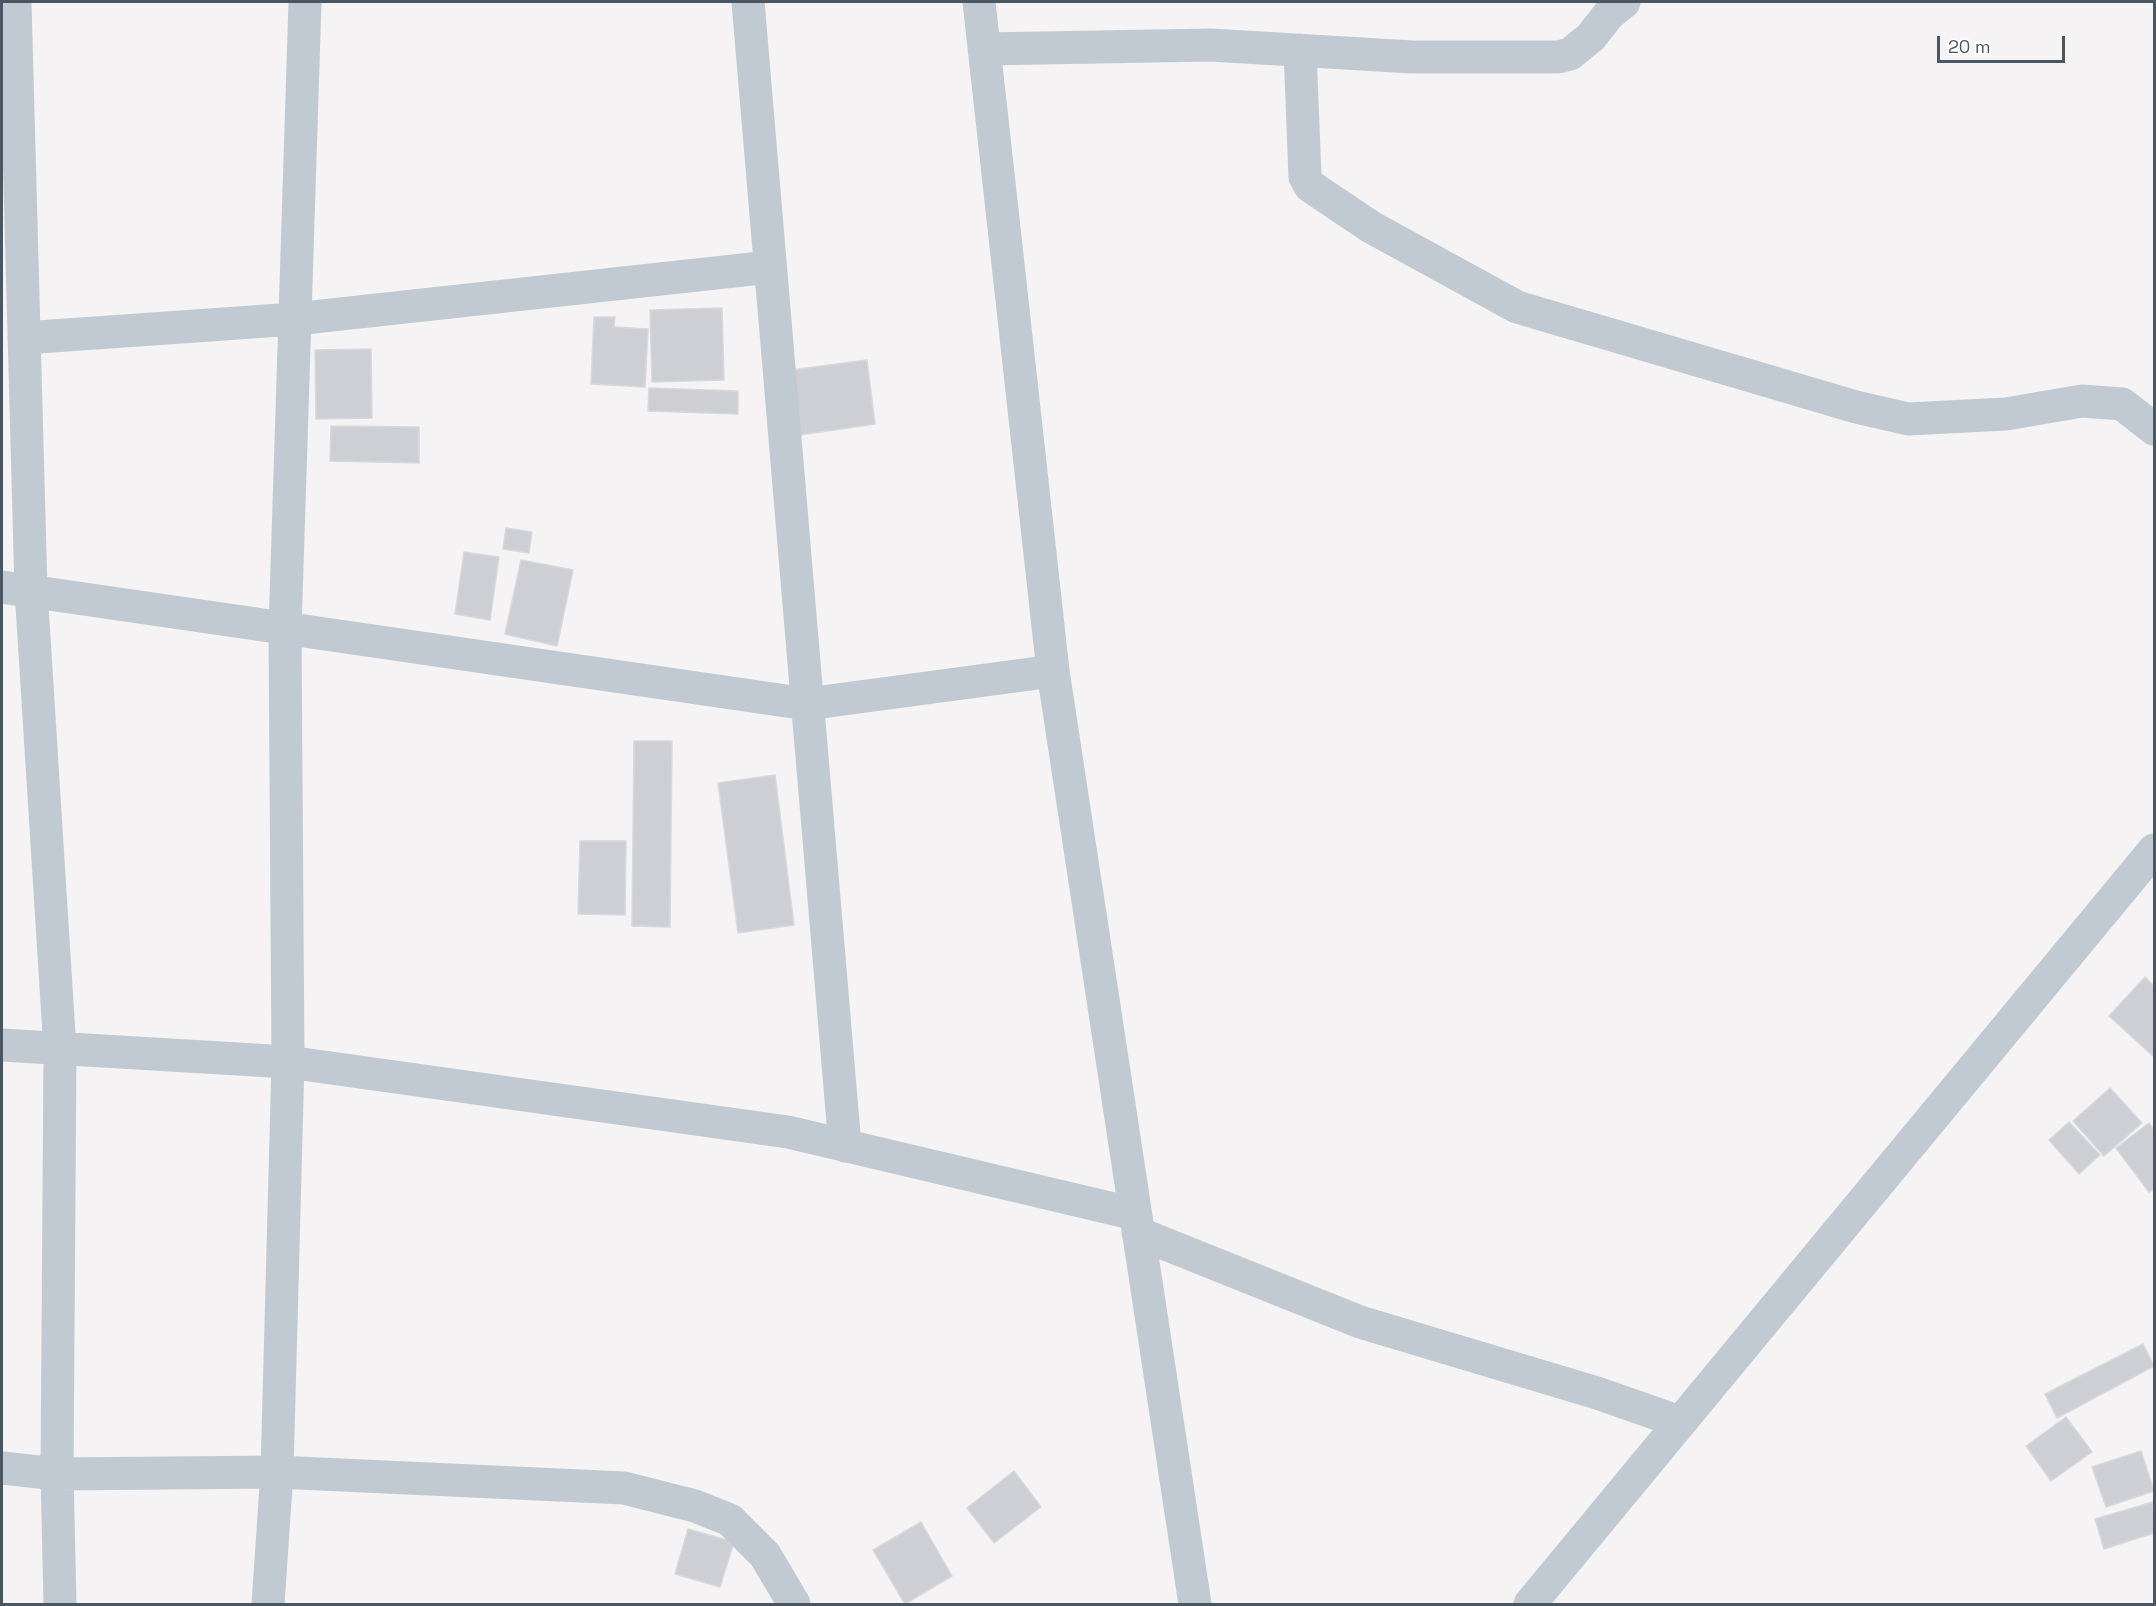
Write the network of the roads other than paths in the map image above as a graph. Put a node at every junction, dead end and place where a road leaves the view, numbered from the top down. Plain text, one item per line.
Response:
1 (15, 2) edge
2 (305, 2) edge
3 (748, 2) edge
4 (979, 2) edge
5 (1624, 2) edge
6 (984, 49) junction
7 (1300, 50) junction
8 (771, 267) junction
9 (295, 319) junction
10 (16, 352) edge
11 (2154, 429) edge
12 (16, 589) edge
13 (285, 630) junction
14 (1053, 671) junction
15 (807, 704) junction
16 (2154, 850) edge
17 (2, 1045) edge
18 (60, 1050) junction
19 (288, 1062) junction
20 (845, 1146) junction
21 (1137, 1224) junction
22 (1680, 1422) junction
23 (2, 1468) edge
24 (277, 1472) junction
25 (57, 1474) junction
26 (60, 1605) edge
27 (268, 1605) edge
28 (794, 1605) edge
29 (1195, 1605) edge
30 (1530, 1605) edge

1 - 10 street
2 - 9 street
3 - 8 street
4 - 6 street
5 - 7 street
6 - 7 street
6 - 14 street
7 - 11 street
8 - 9 street
8 - 15 street
9 - 10 street
9 - 13 street
10 - 12 street
12 - 13 street
12 - 18 street
13 - 15 street
13 - 19 street
14 - 15 street
14 - 21 street
15 - 20 street
16 - 22 street
17 - 18 street
18 - 19 street
18 - 25 street
19 - 20 street
19 - 24 street
20 - 21 street
21 - 22 street
21 - 29 street
22 - 30 street
23 - 25 street
24 - 25 street
24 - 27 street
24 - 28 street
25 - 26 street

